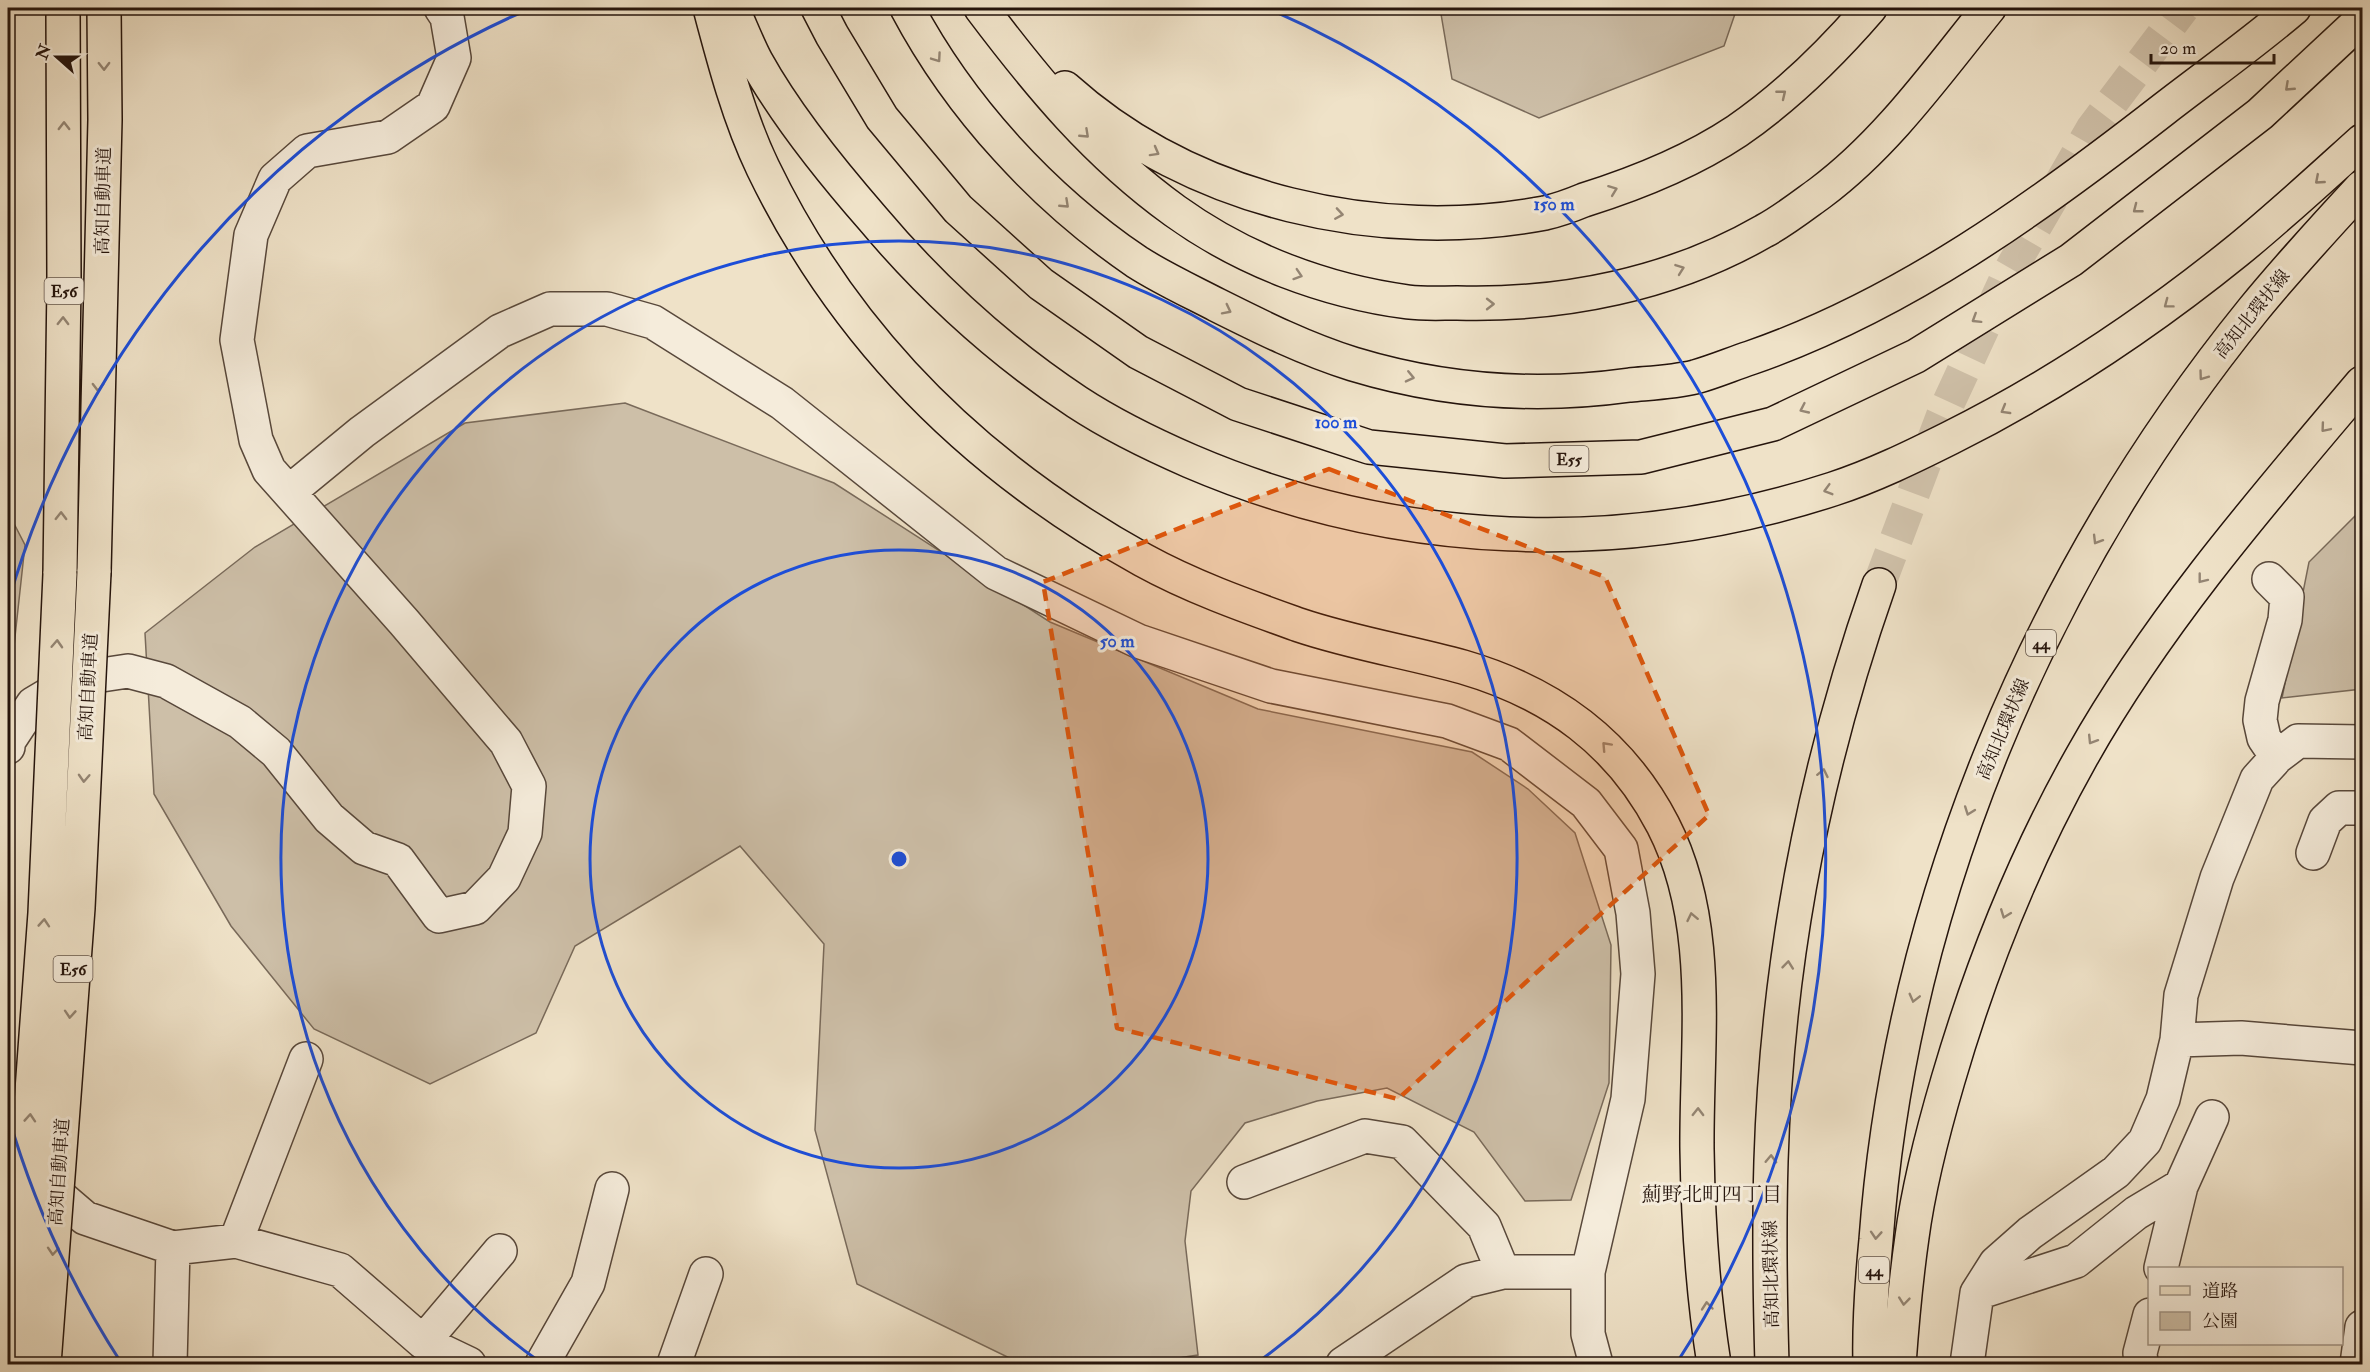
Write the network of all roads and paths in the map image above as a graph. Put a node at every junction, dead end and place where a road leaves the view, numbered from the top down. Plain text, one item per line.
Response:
1 (63, 8) edge
2 (104, 8) edge
3 (441, 8) edge
4 (710, 8) edge
5 (732, 8) edge
6 (818, 8) edge
7 (907, 8) edge
8 (982, 8) edge
9 (1870, 8) edge
10 (1989, 8) edge
11 (2294, 8) edge
12 (2362, 19) edge
13 (2362, 141) edge
14 (2362, 187) edge
15 (2362, 383) edge
16 (289, 492) junction
17 (2269, 579) dead end
18 (1879, 585) tunnel mouth
19 (2362, 742) edge
20 (8, 747) edge
21 (2277, 757) junction
22 (2362, 808) edge
23 (2313, 853) dead end
24 (2177, 1040) junction
25 (2362, 1048) edge
26 (306, 1059) dead end
27 (2212, 1117) dead end
28 (8, 1152) edge
29 (1244, 1182) dead end
30 (2181, 1186) junction
31 (612, 1189) dead end
32 (236, 1241) junction
33 (173, 1248) junction
34 (500, 1251) dead end
35 (2161, 1267) edge
36 (1503, 1272) junction
37 (1588, 1272) junction
38 (706, 1274) dead end
39 (1977, 1293) junction
40 (2148, 1323) edge
41 (2362, 1327) edge
42 (423, 1342) junction
43 (12, 1365) edge
44 (44, 1365) edge
45 (170, 1365) edge
46 (469, 1365) edge
47 (542, 1365) edge
48 (674, 1365) edge
49 (1343, 1365) edge
50 (1596, 1365) edge
51 (1714, 1365) edge
52 (1772, 1365) edge
53 (1870, 1365) edge
54 (1899, 1365) edge
55 (1967, 1365) edge
56 (2141, 1365) edge
57 (2357, 1365) edge

43 -> 1 main road, 高知自動車道 / E56, bridge
2 -> 44 main road, 高知自動車道 / E56, bridge
3 - 16 street
51 -> 4 main road
13 -> 5 main road
12 -> 6 main road, E55
7 -> 11 main road
8 -> 9 main road
8 -> 10 main road
14 -> 53 main road, 高知北環状線 / 44
15 -> 54 main road
16 - 20 street
16 - 37 street
17 - 21 street
52 -> 18 main road, 高知北環状線
19 - 21 street
21 - 24 street
22 - 23 street
24 - 25 street
24 - 39 street
26 - 32 street
27 - 30 street
28 - 33 street
29 - 36 street
30 - 35 street
30 - 39 street
31 - 47 street
32 - 33 street
32 - 42 street
33 - 45 street
34 - 42 street
36 - 37 street
36 - 49 street
37 - 50 street
38 - 48 street
39 - 55 street
40 - 56 street
41 - 57 street
42 - 46 street

